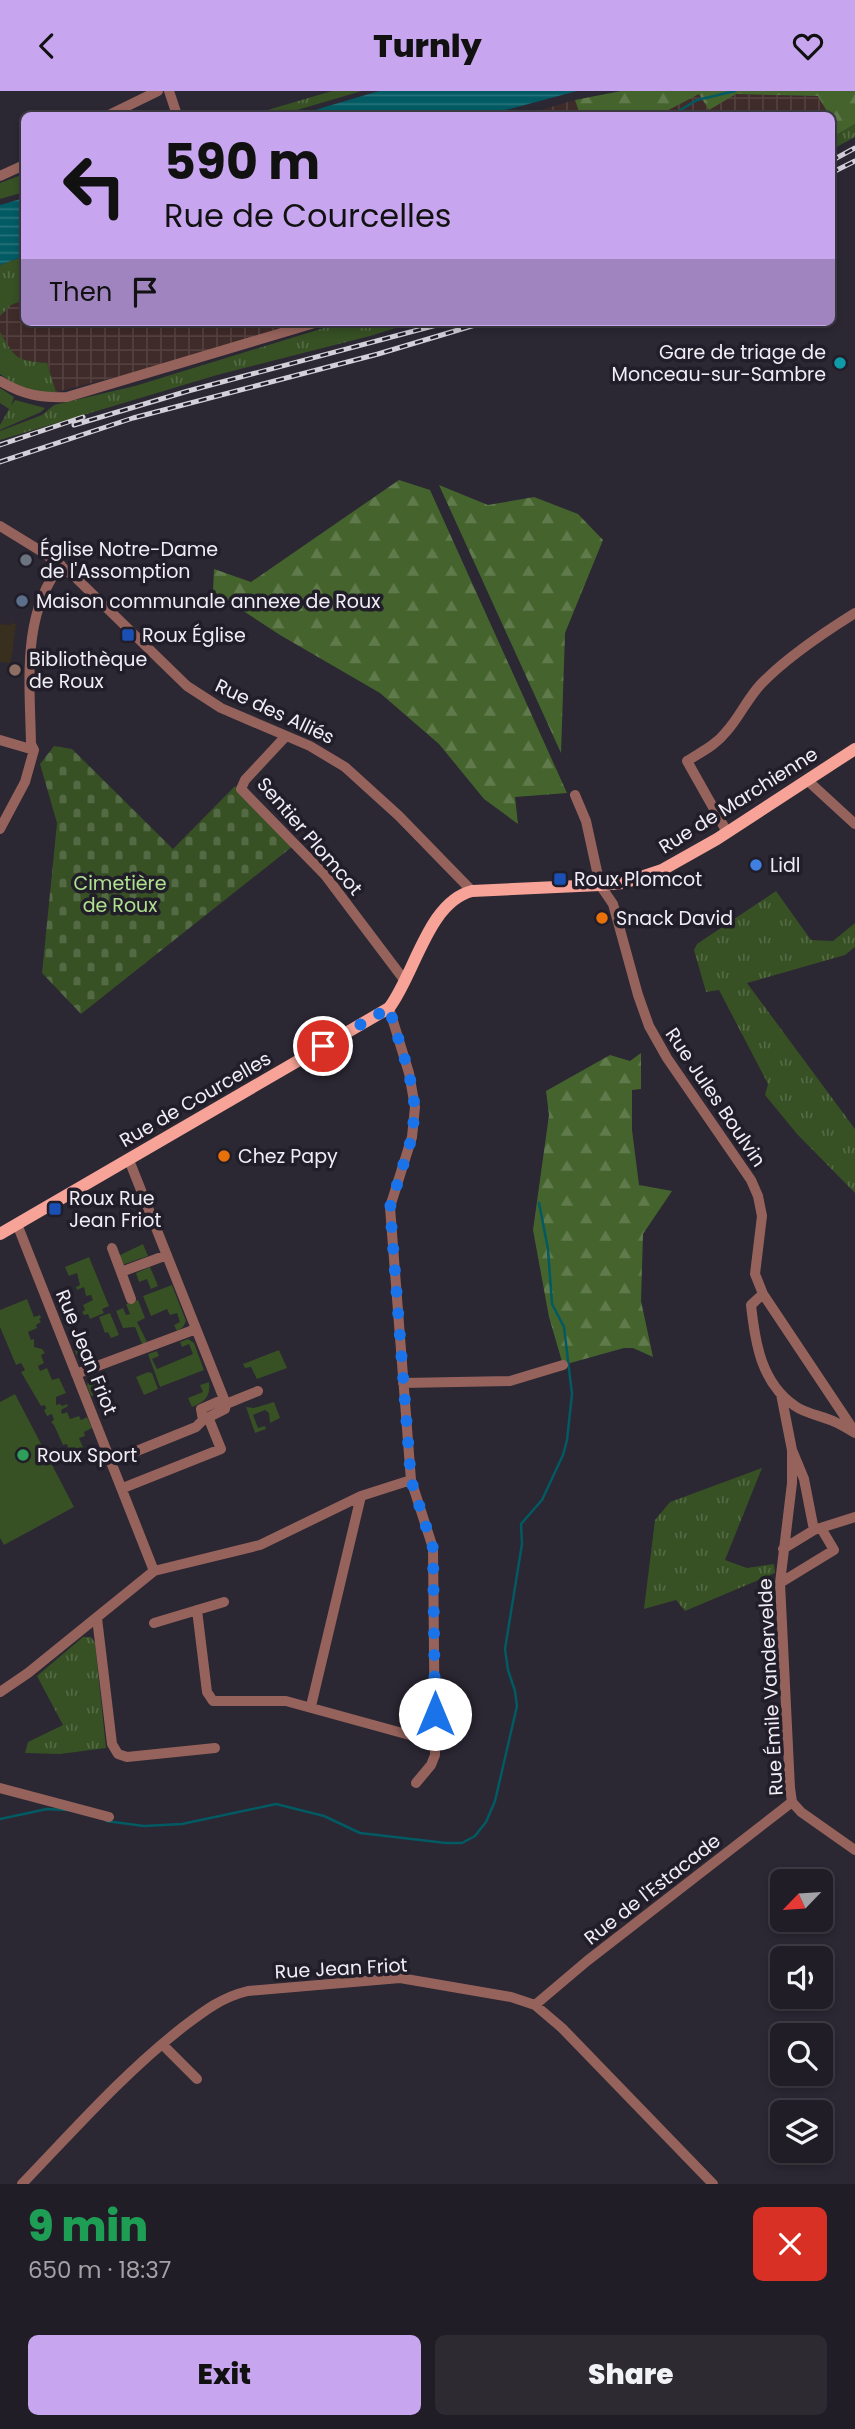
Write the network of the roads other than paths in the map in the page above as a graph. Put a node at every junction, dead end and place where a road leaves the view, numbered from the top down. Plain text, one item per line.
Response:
1 (158, 91) edge
2 (169, 91) edge
3 (115, 112) edge
4 (176, 112) edge
5 (21, 166) edge
6 (1, 174) edge
7 (305, 326) edge
8 (0, 381) edge
9 (0, 526) edge
10 (61, 565) junction
11 (855, 613) edge
12 (286, 736) junction
13 (0, 740) edge
14 (855, 749) edge
15 (34, 750) junction
16 (807, 780) junction
17 (575, 795) dead end
18 (855, 824) edge
19 (0, 829) edge
20 (727, 832) junction
21 (600, 885) junction
22 (472, 891) junction
23 (405, 981) junction
24 (389, 1008) junction
25 (129, 1160) junction
26 (17, 1224) junction
27 (0, 1234) edge
28 (112, 1248) dead end
29 (167, 1255) junction
30 (121, 1272) junction
31 (763, 1294) junction
32 (131, 1299) dead end
33 (196, 1329) junction
34 (563, 1365) dead end
35 (76, 1374) junction
36 (404, 1383) junction
37 (258, 1391) dead end
38 (781, 1394) junction
39 (225, 1404) junction
40 (206, 1419) junction
41 (855, 1432) edge
42 (792, 1450) junction
43 (112, 1461) junction
44 (411, 1480) junction
45 (122, 1488) junction
46 (361, 1496) junction
47 (855, 1517) edge
48 (818, 1529) junction
49 (783, 1549) junction
50 (154, 1571) junction
51 (780, 1583) junction
52 (224, 1602) dead end
53 (197, 1610) junction
54 (97, 1618) junction
55 (154, 1623) dead end
56 (0, 1692) edge
57 (311, 1706) junction
58 (435, 1741) junction
59 (215, 1748) dead end
60 (416, 1783) dead end
61 (0, 1787) edge
62 (792, 1802) junction
63 (110, 1817) dead end
64 (855, 1850) edge
65 (536, 2005) junction
66 (162, 2044) junction
67 (197, 2079) dead end
68 (22, 2184) edge
69 (713, 2184) edge

1 - 3 street
2 - 4 street
5 - 6 street
7 - 8 street
9 - 10 street, Rue des Alliés
10 - 12 street, Rue des Alliés
10 - 15 street
11 - 20 street
12 - 22 street, Rue des Alliés
12 - 23 street, Sentier Plomcot
13 - 15 street
14 - 16 main road, Rue de Marchienne
15 - 19 street
16 - 18 street
16 - 20 main road, Rue de Marchienne
17 - 21 street, Rue Jules Boulvin
20 - 21 main road, Rue de Marchienne
21 - 22 main road, Rue de Marchienne
21 - 31 street, Rue Jules Boulvin
22 - 23 main road, Rue de Courcelles
23 - 24 main road, Rue de Courcelles
24 - 25 main road, Rue de Courcelles
24 - 36 street
25 - 26 main road, Rue de Courcelles
25 - 29 street
26 - 27 main road, Rue de Courcelles
26 - 35 street, Rue Jean Friot
28 - 30 street
29 - 30 street
29 - 33 street
30 - 32 street
31 - 38 street
31 - 41 street, Rue Jules Boulvin
33 - 35 street
33 - 39 street
34 - 36 street
35 - 43 street, Rue Jean Friot
36 - 44 street
37 - 39 street
38 - 41 street
38 - 42 street
39 - 40 street
40 - 43 street
40 - 45 street
42 - 48 street
42 - 49 street, Rue Émile Vandervelde
43 - 45 street, Rue Jean Friot
44 - 46 street
44 - 58 street
45 - 50 street, Rue Jean Friot
46 - 50 street
46 - 57 street
47 - 48 street
48 - 49 street
48 - 51 street
49 - 51 street, Rue Émile Vandervelde
50 - 54 street
51 - 62 street, Rue Émile Vandervelde
52 - 53 street
53 - 55 street
53 - 57 street
54 - 56 street
54 - 59 street
57 - 58 street
58 - 60 street
61 - 63 street
62 - 64 street, Rue Émile Vandervelde
62 - 65 street, Rue de l'Estacade
65 - 66 street, Rue Jean Friot
65 - 69 street, Rue Jean Friot
66 - 67 street
66 - 68 street, Rue Jean Friot

